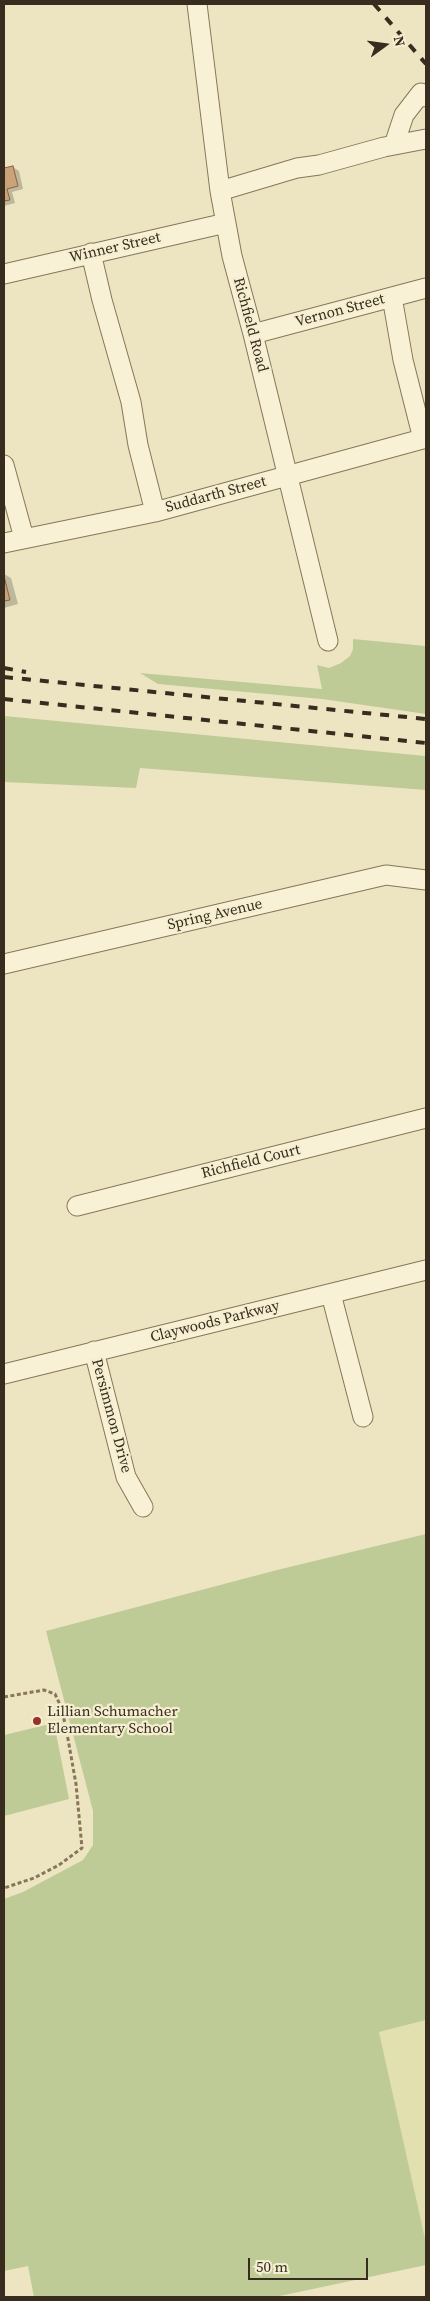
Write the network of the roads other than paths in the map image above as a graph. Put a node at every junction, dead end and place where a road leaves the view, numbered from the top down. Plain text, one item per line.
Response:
1 (197, 4) edge
2 (426, 97) edge
3 (426, 139) edge
4 (394, 145) junction
5 (220, 191) junction
6 (226, 223) junction
7 (91, 253) junction
8 (4, 274) edge
9 (426, 288) edge
10 (392, 297) junction
11 (253, 334) junction
12 (425, 439) edge
13 (4, 465) edge
14 (288, 475) junction
15 (155, 512) junction
16 (24, 538) junction
17 (4, 543) edge
18 (328, 640) dead end
19 (426, 880) edge
20 (4, 964) edge
21 (426, 1118) edge
22 (76, 1206) dead end
23 (426, 1270) edge
24 (331, 1294) junction
25 (94, 1351) junction
26 (4, 1374) edge
27 (364, 1417) dead end
28 (143, 1507) dead end

1 - 5 street, Richfield Road
2 - 4 street
3 - 4 street
4 - 5 street
5 - 6 street, Richfield Road
6 - 7 street, Winner Street
6 - 11 street, Richfield Road
7 - 8 street, Winner Street
7 - 15 street
9 - 10 street, Vernon Street
10 - 11 street, Vernon Street
10 - 12 street
11 - 14 street, Richfield Road
12 - 14 street, Suddarth Street
13 - 16 street
14 - 15 street, Suddarth Street
14 - 18 street, Richfield Road
15 - 16 street, Suddarth Street
16 - 17 street, Suddarth Street
19 - 20 street, Spring Avenue
21 - 22 street, Richfield Court
23 - 24 street, Claywoods Parkway
24 - 25 street, Claywoods Parkway
24 - 27 street
25 - 26 street, Claywoods Parkway
25 - 28 street, Persimmon Drive

